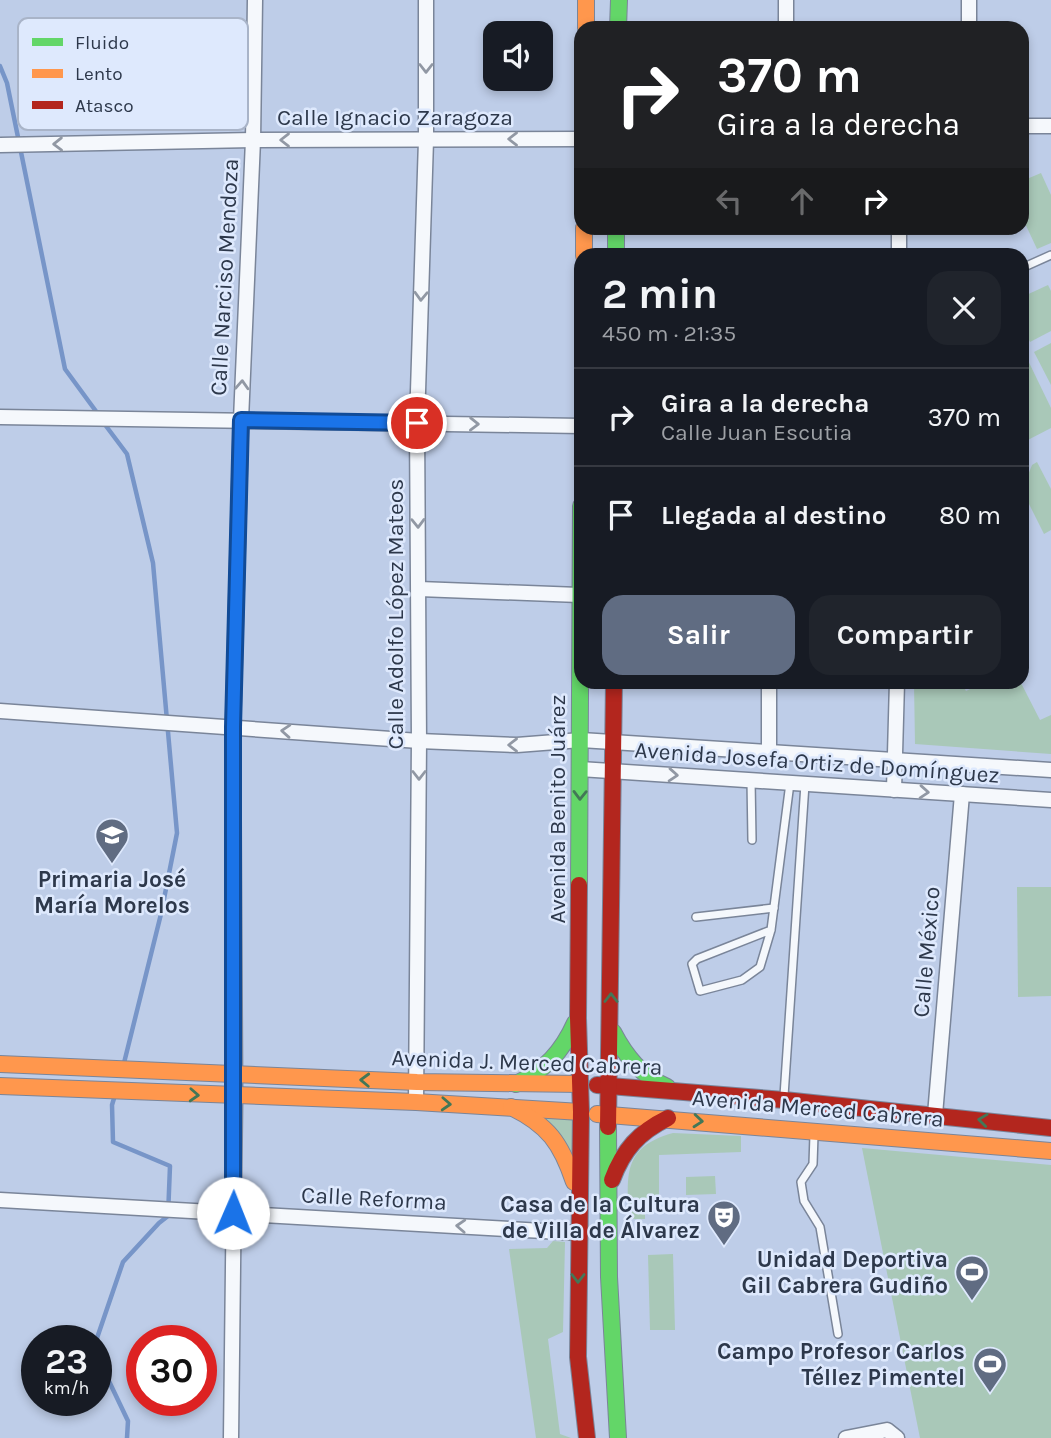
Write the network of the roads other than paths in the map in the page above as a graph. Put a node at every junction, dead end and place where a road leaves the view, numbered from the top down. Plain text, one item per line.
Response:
1 (255, 0) edge
2 (426, 0) edge
3 (586, 0) edge
4 (619, 0) edge
5 (786, 0) edge
6 (969, 0) edge
7 (586, 21) edge
8 (618, 21) edge
9 (786, 21) edge
10 (969, 21) edge
11 (1029, 126) edge
12 (1051, 126) edge
13 (574, 139) edge
14 (253, 140) junction
15 (426, 140) junction
16 (6, 145) edge
17 (1051, 255) edge
18 (1029, 265) edge
19 (0, 417) edge
20 (241, 420) junction
21 (417, 423) junction
22 (574, 426) edge
23 (419, 589) junction
24 (574, 595) edge
25 (580, 689) edge
26 (614, 689) edge
27 (769, 689) edge
28 (897, 689) edge
29 (0, 711) edge
30 (233, 727) junction
31 (581, 740) junction
32 (419, 741) junction
33 (614, 742) junction
34 (769, 752) junction
35 (896, 760) junction
36 (580, 769) junction
37 (1051, 770) edge
38 (612, 771) junction
39 (751, 780) junction
40 (790, 783) junction
41 (805, 784) junction
42 (894, 790) junction
43 (962, 794) junction
44 (1051, 800) edge
45 (752, 840) dead end
46 (774, 908) junction
47 (696, 917) dead end
48 (771, 930) junction
49 (578, 1018) junction
50 (611, 1027) junction
51 (0, 1064) edge
52 (119, 1070) junction
53 (234, 1074) junction
54 (416, 1082) junction
55 (516, 1084) junction
56 (580, 1084) junction
57 (0, 1086) edge
58 (609, 1086) junction
59 (676, 1090) junction
60 (117, 1091) junction
61 (235, 1097) junction
62 (784, 1100) junction
63 (416, 1102) junction
64 (511, 1107) junction
65 (581, 1112) junction
66 (608, 1115) junction
67 (935, 1115) junction
68 (668, 1118) junction
69 (1047, 1128) edge
70 (814, 1130) junction
71 (1045, 1150) edge
72 (607, 1195) junction
73 (579, 1197) junction
74 (0, 1200) edge
75 (233, 1213) junction
76 (578, 1233) junction
77 (838, 1334) dead end
78 (892, 1434) edge
79 (231, 1438) edge
80 (587, 1438) edge
81 (618, 1438) edge
82 (846, 1438) edge

1 - 14 street, Calle Narciso Mendoza
2 -> 15 street, Calle Adolfo López Mateos
3 - 7 main road
4 - 8 main road
5 - 9 street
6 - 10 street
11 - 12 street
13 -> 15 street, Calle Ignacio Zaragoza
15 -> 14 street, Calle Ignacio Zaragoza
14 -> 16 street, Calle Ignacio Zaragoza
20 -> 14 street, Calle Narciso Mendoza
15 -> 21 street, Calle Adolfo López Mateos
17 - 18 lane
19 - 20 street
20 - 21 street
20 - 30 street, Calle Narciso Mendoza
21 -> 22 street
21 -> 23 street, Calle Adolfo López Mateos
23 - 24 street
23 - 32 street, Calle Adolfo López Mateos
25 - 31 main road, Avenida Benito Juárez
26 - 33 main road
27 - 34 street
28 - 35 street
29 - 30 street, Avenida Josefa Ortiz de Domínguez
32 -> 30 street, Avenida Josefa Ortiz de Domínguez
30 - 53 street, Calle Narciso Mendoza
31 -> 32 street, Avenida Josefa Ortiz de Domínguez
31 - 33 street, Avenida Josefa Ortiz de Domínguez
31 - 36 main road, Avenida Benito Juárez
32 -> 54 street, Calle Adolfo López Mateos
33 - 34 street, Avenida Josefa Ortiz de Domínguez
33 - 38 main road
34 - 35 street, Avenida Josefa Ortiz de Domínguez
35 - 37 street, Avenida Josefa Ortiz de Domínguez
35 - 42 street
36 - 38 street, Avenida Josefa Ortiz de Domínguez
36 -> 49 main road, Avenida Benito Juárez
38 -> 39 street, Avenida Josefa Ortiz de Domínguez
50 -> 38 main road
39 - 40 street, Avenida Josefa Ortiz de Domínguez
39 - 45 lane
40 - 41 street, Avenida Josefa Ortiz de Domínguez
40 - 46 lane
41 - 42 street, Avenida Josefa Ortiz de Domínguez
41 - 62 lane
42 -> 43 street, Avenida Josefa Ortiz de Domínguez
43 - 44 street, Avenida Josefa Ortiz de Domínguez
43 - 67 street, Calle México
46 - 47 lane
46 - 48 lane
48 - 48 lane
49 - 55 main road
49 - 56 main road, Avenida Benito Juárez
50 - 58 main road
50 - 59 main road
51 - 52 main road, Avenida J. Merced Cabrera
52 - 53 main road, Avenida J. Merced Cabrera
52 - 60 main road
54 -> 53 main road, Avenida J. Merced Cabrera
53 - 61 street, Calle Narciso Mendoza
54 - 55 main road, Avenida J. Merced Cabrera
54 - 63 street, Calle Adolfo López Mateos
55 - 56 main road, Avenida J. Merced Cabrera
56 - 58 main road, Avenida J. Merced Cabrera
56 - 65 main road, Avenida Benito Juárez
57 - 60 main road, Avenida J. Merced Cabrera
58 - 59 main road, Avenida J. Merced Cabrera
58 - 66 main road
59 - 62 main road, Avenida J. Merced Cabrera
60 -> 61 main road, Avenida J. Merced Cabrera
61 - 63 main road, Avenida J. Merced Cabrera
61 - 75 street, Calle Narciso Mendoza
62 - 67 main road, Avenida J. Merced Cabrera
63 -> 64 main road, Avenida J. Merced Cabrera
64 - 65 main road, Avenida J. Merced Cabrera
64 - 73 main road
65 - 66 main road, Avenida Merced Cabrera
65 - 73 main road, Avenida Benito Juárez
66 - 68 main road, Avenida Merced Cabrera
66 - 72 main road
69 -> 67 main road, Avenida J. Merced Cabrera
68 -> 70 main road, Avenida Merced Cabrera
68 - 72 main road
69 - 71 main road
70 - 71 main road, Avenida Merced Cabrera
70 - 77 lane
72 - 81 main road
73 - 76 main road, Avenida Benito Juárez
74 - 75 street, Calle Reforma
76 -> 75 street, Calle Reforma
75 - 79 street, Calle Narciso Mendoza
76 -> 80 main road, Avenida Benito Juárez
78 - 82 street

